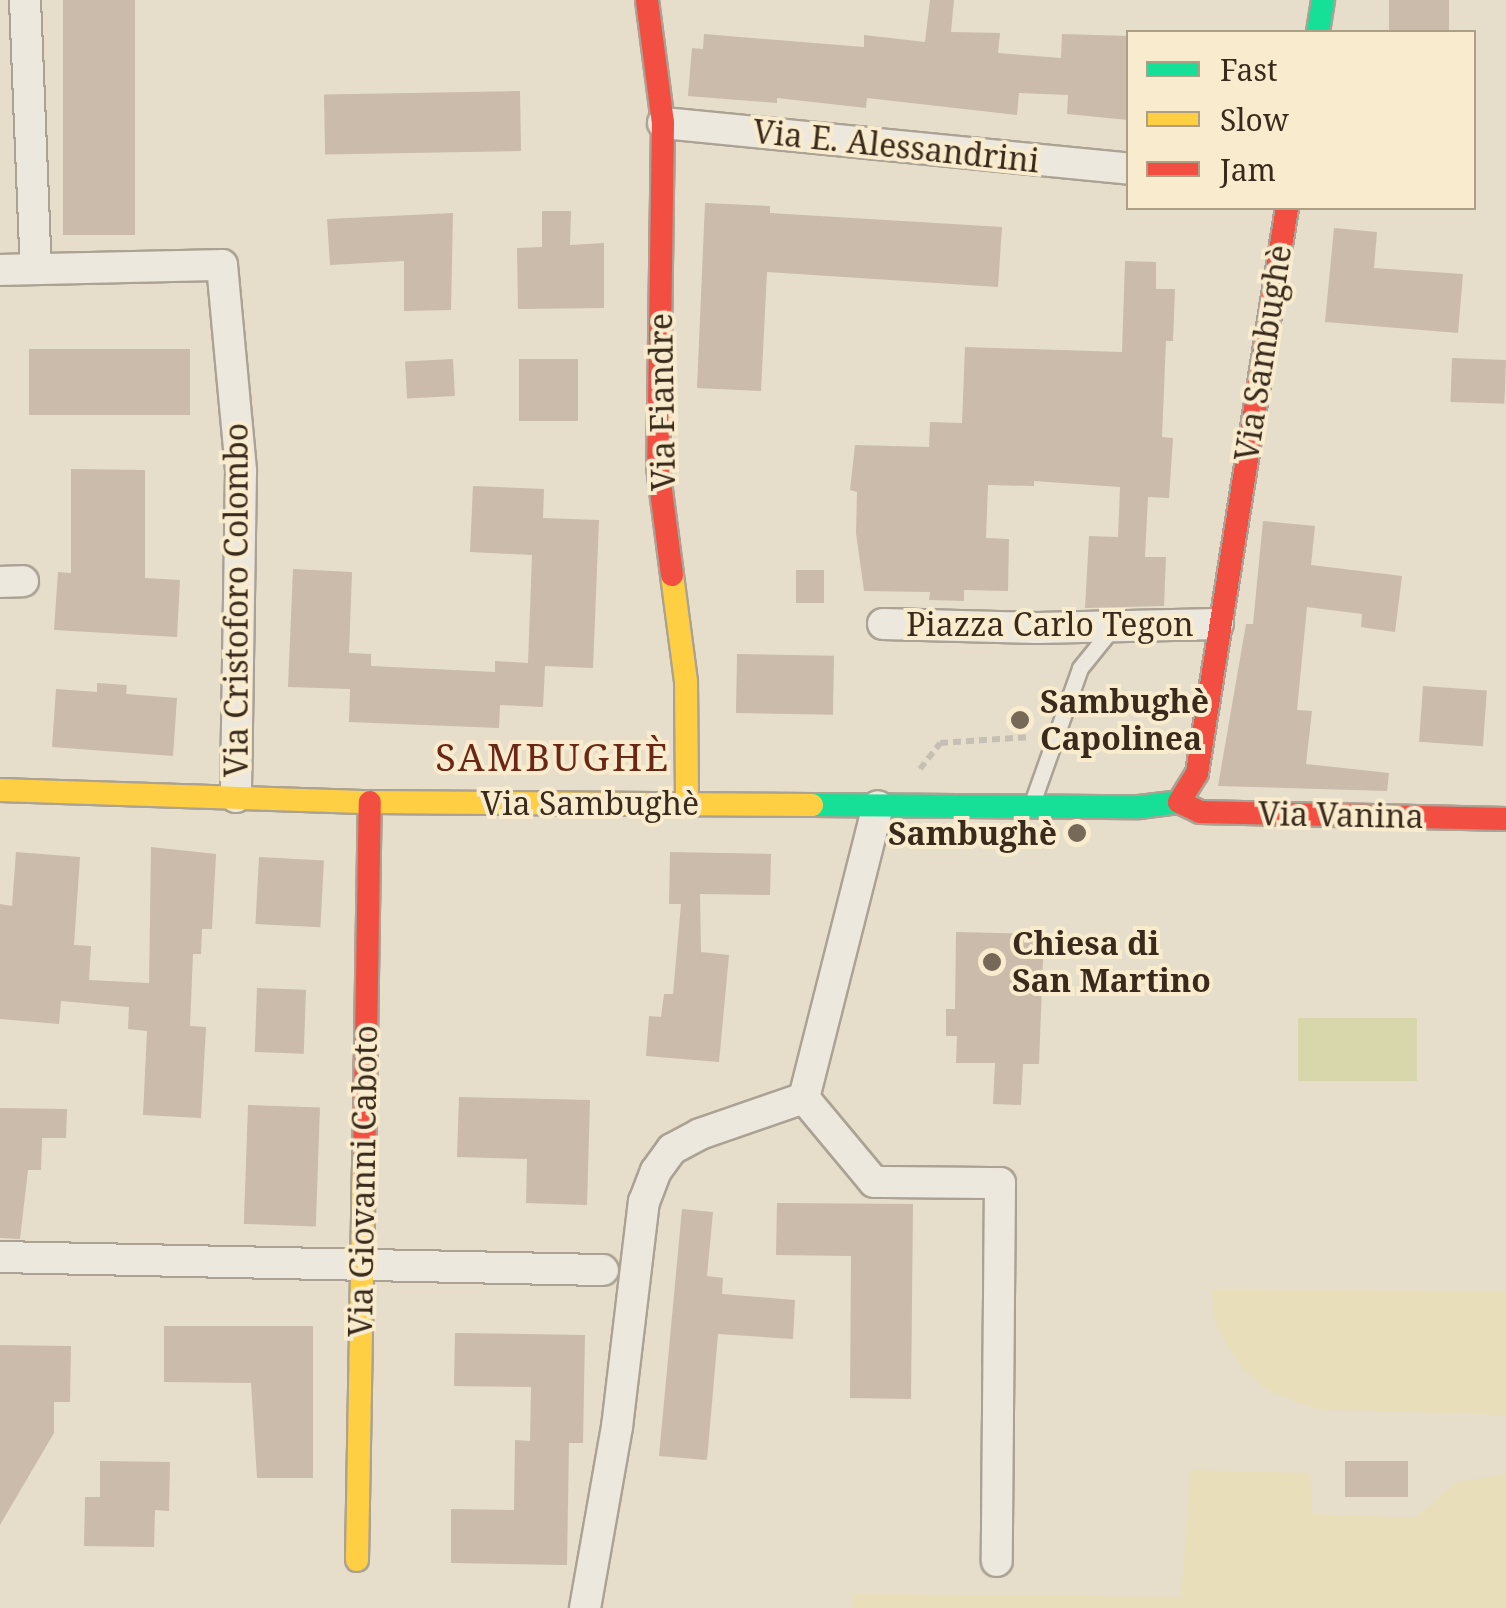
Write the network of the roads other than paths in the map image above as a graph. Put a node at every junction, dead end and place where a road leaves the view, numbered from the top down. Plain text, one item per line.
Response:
1 (25, 0) edge
2 (647, 0) edge
3 (1324, 0) edge
4 (1318, 30) edge
5 (663, 123) junction
6 (1126, 169) edge
7 (1287, 210) edge
8 (36, 269) junction
9 (0, 270) edge
10 (1238, 499) joint
11 (882, 624) dead end
12 (1218, 624) junction
13 (1114, 626) junction
14 (0, 790) edge
15 (236, 797) junction
16 (370, 802) junction
17 (1179, 802) junction
18 (688, 804) junction
19 (886, 806) junction
20 (1030, 807) junction
21 (1506, 818) edge
22 (804, 1098) junction
23 (0, 1256) edge
24 (361, 1266) junction
25 (603, 1270) dead end
26 (357, 1560) dead end
27 (997, 1560) dead end
28 (585, 1608) edge

1 - 8 street
2 - 5 street, Via Fiandre
3 - 4 street
5 - 6 street, Via E. Alessandrini
5 - 18 street, Via Fiandre
7 - 10 street, Via Sambughè
8 - 9 street, Via Cristoforo Colombo
8 - 15 street, Via Cristoforo Colombo
10 - 12 street, Piazza Carlo Tegon
11 - 13 street, Piazza Carlo Tegon
12 - 13 street, Piazza Carlo Tegon
12 - 17 street, Piazza Carlo Tegon
13 - 20 lane
14 - 15 street, Via Sambughè
15 - 16 street, Via Sambughè
16 - 18 street, Via Sambughè
16 - 24 street, Via Giovanni Caboto
17 - 20 street, Via Sambughè
17 - 21 street, Via Vanina
18 - 19 street, Via Sambughè
19 - 20 street, Via Sambughè
19 - 22 street
22 - 27 street
22 - 28 street
23 - 24 street
24 - 25 street
24 - 26 street, Via Giovanni Caboto

